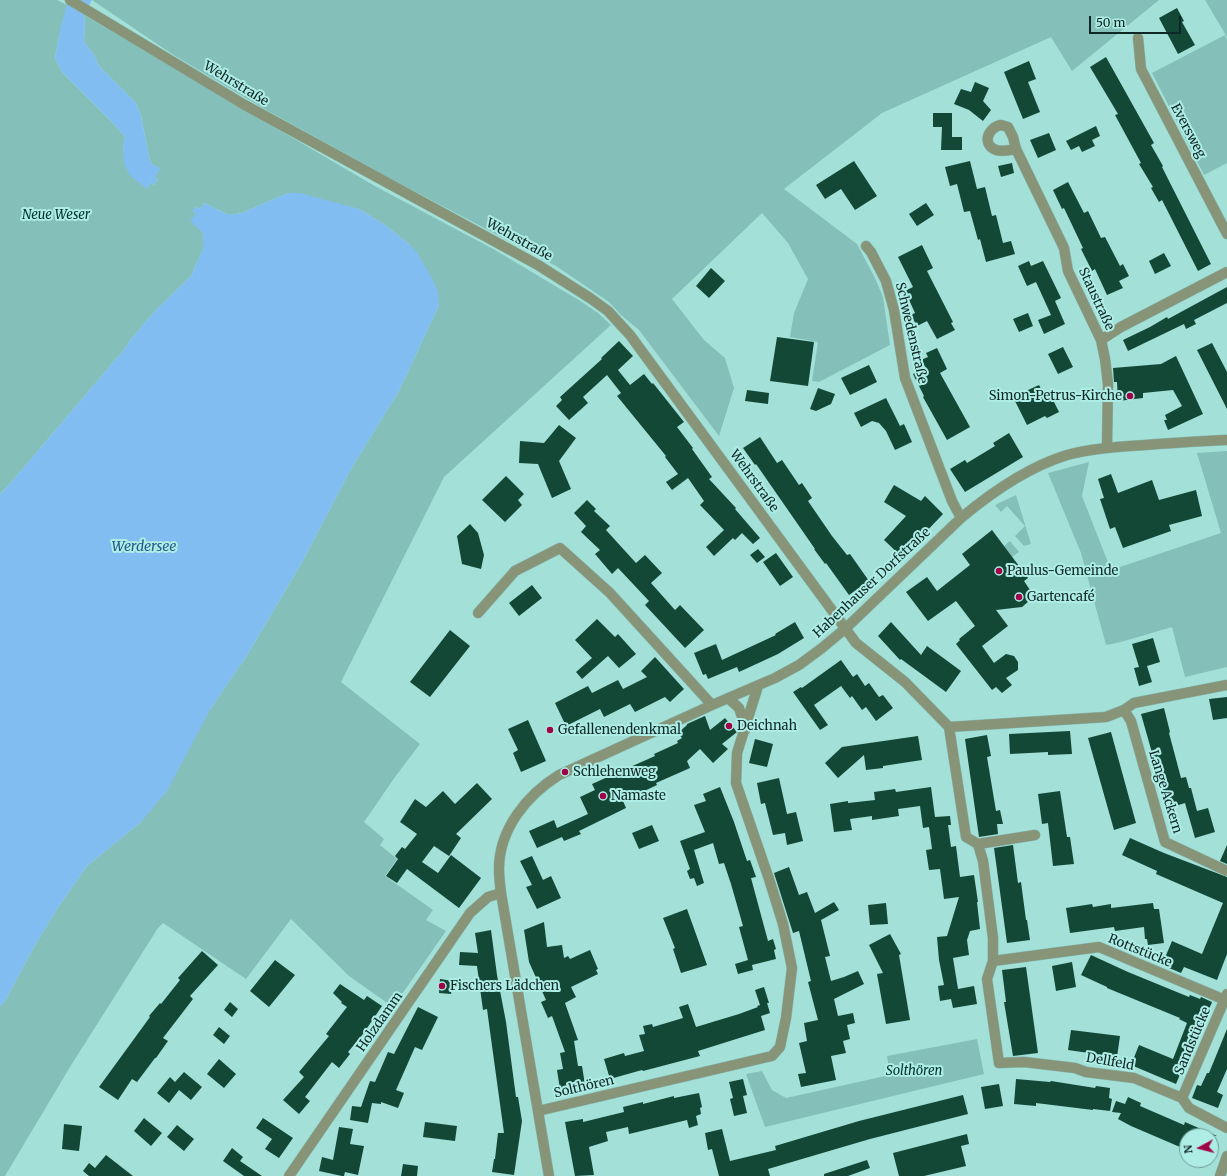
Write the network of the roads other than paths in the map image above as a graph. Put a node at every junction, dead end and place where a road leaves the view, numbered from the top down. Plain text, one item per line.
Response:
1 (70, 0) edge
2 (1138, 38) dead end
3 (1016, 149) dead end
4 (1227, 234) edge
5 (866, 246) dead end
6 (1227, 272) edge
7 (1101, 340) junction
8 (1227, 440) edge
9 (1107, 447) junction
10 (961, 518) junction
11 (478, 613) dead end
12 (846, 628) junction
13 (1227, 685) edge
14 (758, 686) junction
15 (728, 698) junction
16 (712, 705) junction
17 (1124, 710) junction
18 (949, 727) junction
19 (746, 729) junction
20 (1035, 835) dead end
21 (978, 844) junction
22 (1227, 871) edge
23 (501, 894) junction
24 (993, 961) junction
25 (1226, 997) edge
26 (1182, 1098) junction
27 (538, 1111) junction
28 (1227, 1128) edge
29 (1227, 1156) edge
30 (289, 1176) edge
31 (549, 1176) edge
32 (1220, 1176) edge

1 - 12 street, Wehrstraße
2 - 4 street, Eversweg
3 - 7 street, Staustraße
5 - 10 street, Schwedenstraße
6 - 7 street
7 - 9 street, Staustraße
8 - 9 street, Habenhauser Dorfstraße
9 - 10 street, Habenhauser Dorfstraße
10 - 12 street, Habenhauser Dorfstraße
11 - 16 street
12 - 14 street, Habenhauser Dorfstraße
12 - 18 street, Wehrstraße
13 - 17 street
14 - 15 street, Habenhauser Dorfstraße
14 - 19 street, Solthören
15 - 16 street, Habenhauser Dorfstraße
15 - 19 street
16 - 23 street, Habenhauser Dorfstraße
17 - 18 street
17 - 22 street, Lange Ackern
18 - 21 street
19 - 27 street, Solthören
20 - 21 street
21 - 24 street
23 - 27 street, Habenhauser Dorfstraße
23 - 30 street, Holzdamm
24 - 25 street, Rottstücke
24 - 26 street, Dellfeld
25 - 26 street, Sandstücke
26 - 28 street, Dellfeld
27 - 31 street, Habenhauser Dorfstraße
29 - 32 street

